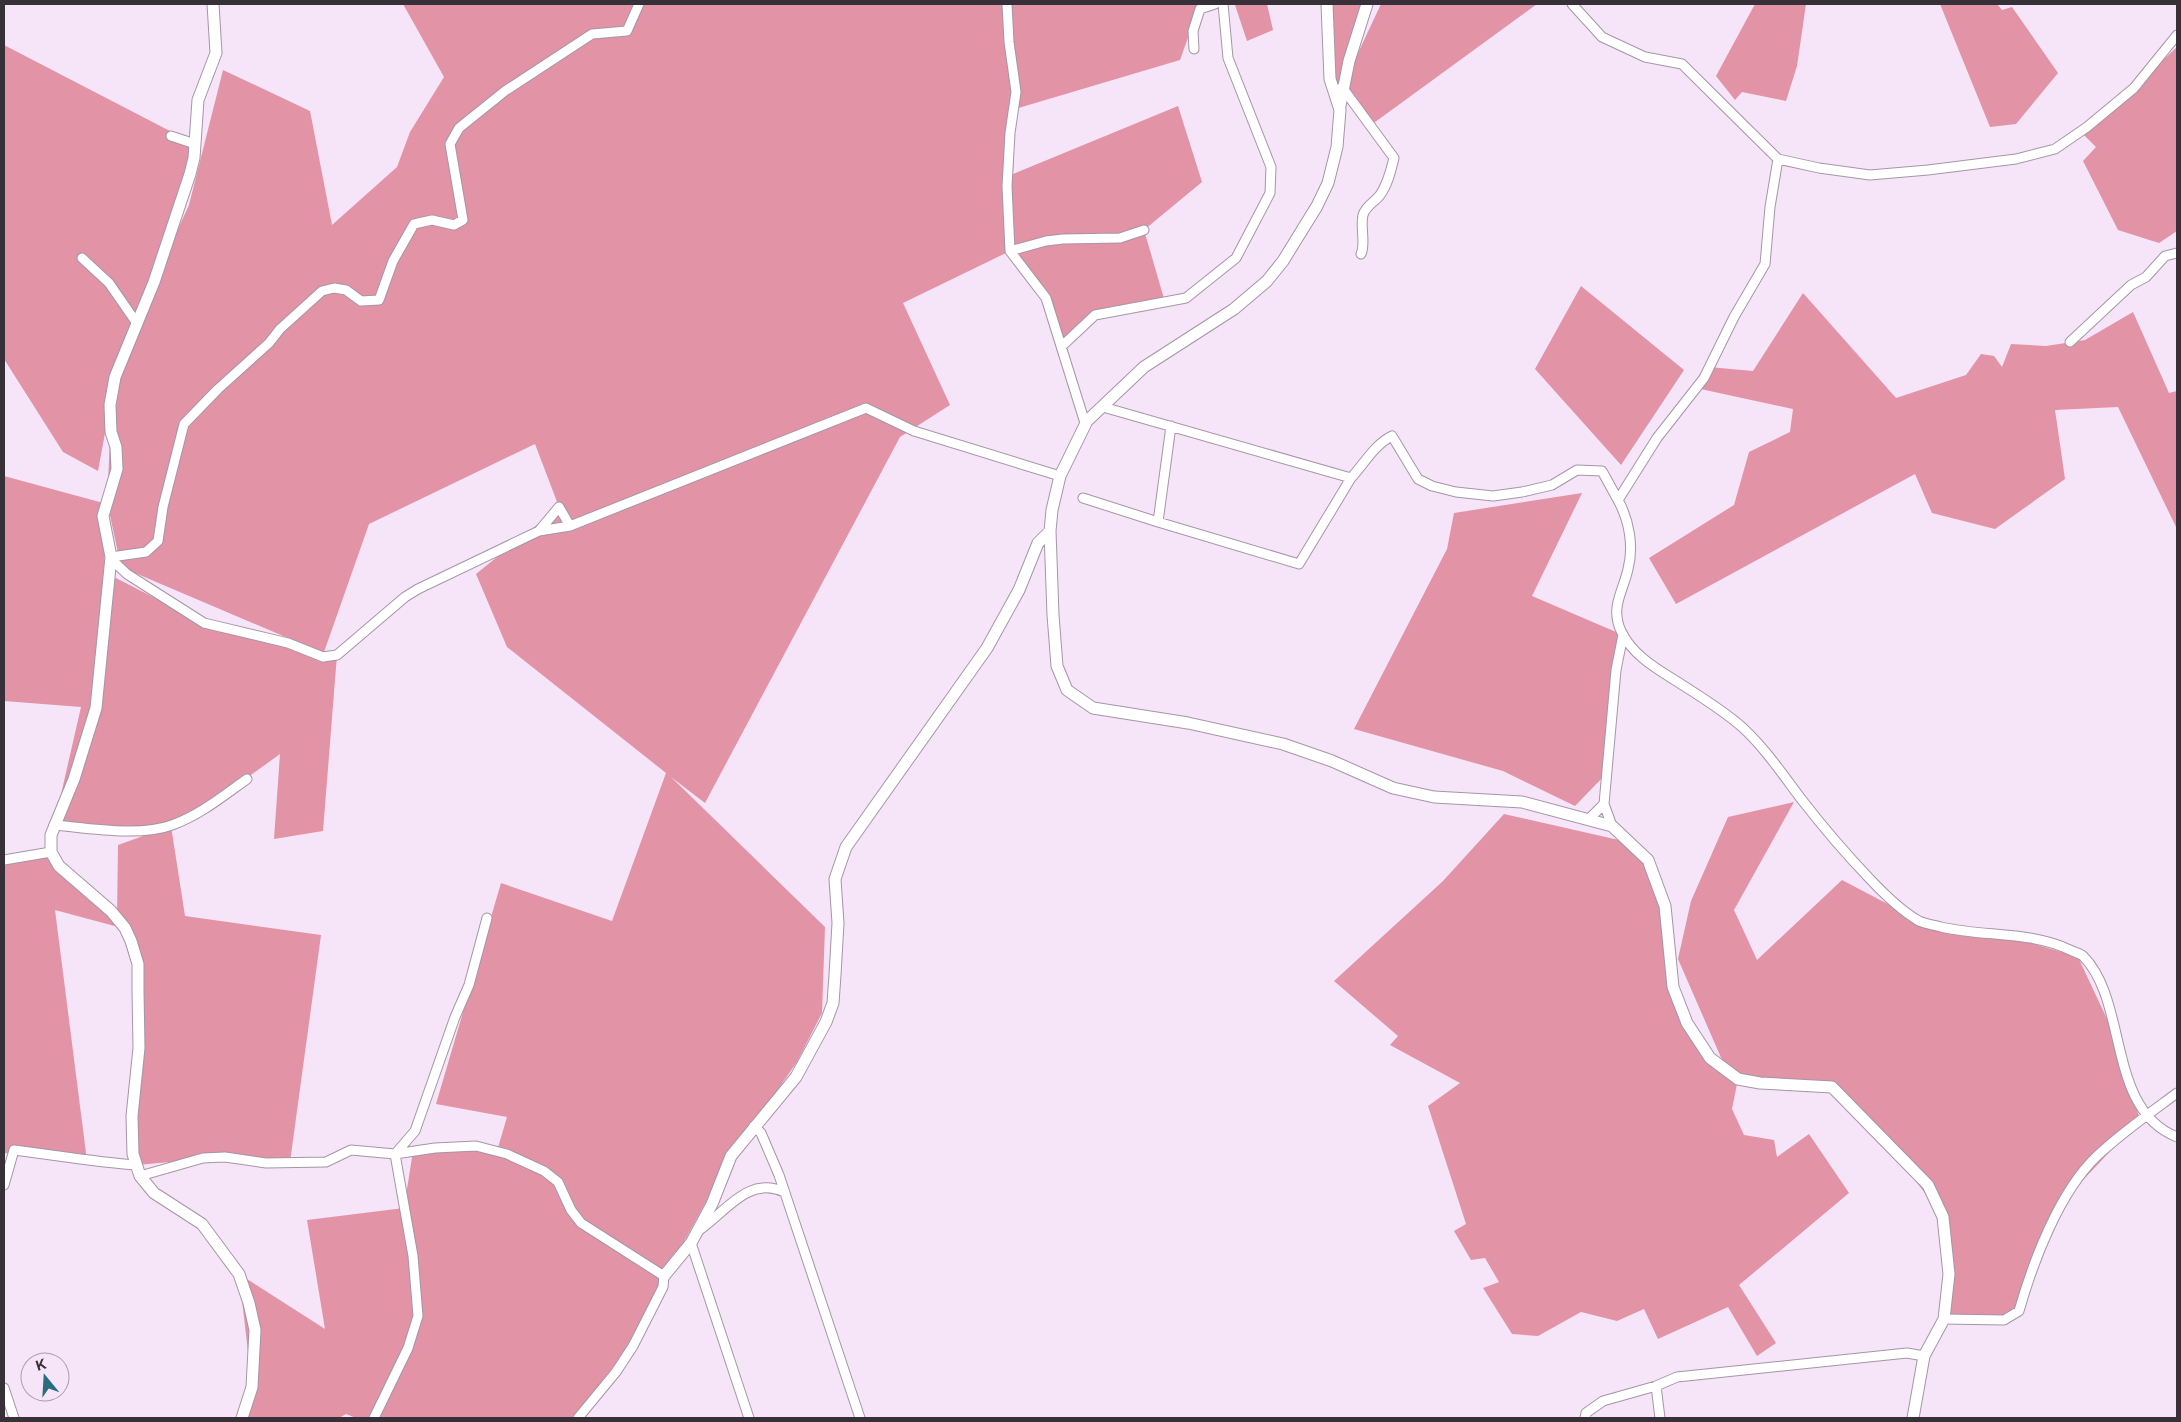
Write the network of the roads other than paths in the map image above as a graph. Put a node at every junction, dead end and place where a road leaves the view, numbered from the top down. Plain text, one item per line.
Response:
1 (213, 4) edge
2 (639, 4) edge
3 (1007, 4) edge
4 (1215, 4) edge
5 (1223, 4) edge
6 (1327, 4) edge
7 (1367, 4) edge
8 (1572, 4) edge
9 (2177, 35) edge
10 (1194, 49) dead end
11 (1342, 87) junction
12 (1340, 110) junction
13 (171, 136) dead end
14 (195, 144) junction
15 (1778, 159) junction
16 (1144, 230) dead end
17 (1010, 251) junction
18 (2177, 253) edge
19 (1362, 254) dead end
20 (82, 258) dead end
21 (136, 322) junction
22 (2070, 342) dead end
23 (1062, 346) junction
24 (1103, 407) junction
25 (1085, 423) junction
26 (1171, 426) junction
27 (1060, 476) junction
28 (1351, 478) junction
29 (1083, 498) dead end
30 (1618, 500) junction
31 (1158, 522) junction
32 (570, 526) junction
33 (539, 531) junction
34 (1050, 531) junction
35 (111, 558) junction
36 (1623, 635) junction
37 (247, 779) dead end
38 (1604, 804) junction
39 (1589, 819) junction
40 (54, 825) junction
41 (1612, 826) junction
42 (51, 852) junction
43 (4, 860) edge
44 (487, 918) dead end
45 (2177, 1093) edge
46 (2147, 1114) junction
47 (754, 1126) junction
48 (2177, 1137) edge
49 (395, 1154) junction
50 (139, 1171) junction
51 (4, 1186) edge
52 (784, 1192) junction
53 (698, 1231) junction
54 (691, 1243) junction
55 (664, 1276) junction
56 (1944, 1319) junction
57 (1924, 1356) junction
58 (1656, 1386) junction
59 (4, 1388) edge
60 (14, 1418) edge
61 (242, 1418) edge
62 (374, 1418) edge
63 (578, 1418) edge
64 (749, 1418) edge
65 (860, 1418) edge
66 (1585, 1418) edge
67 (1660, 1418) edge
68 (1913, 1418) edge

1 - 14 street
2 - 35 street
3 - 17 street
4 - 10 street
5 - 23 street
6 - 12 street
7 - 11 street
8 - 15 street
9 - 15 street
11 - 12 street
11 - 19 street
12 - 24 street
13 - 14 street
14 - 21 street
15 - 30 street
16 - 17 street
17 - 23 street
18 - 22 street
20 - 21 street
21 - 35 street
23 - 25 street
24 - 25 street
24 - 26 street
25 - 27 street
26 - 28 street
26 - 31 street
27 - 32 street
27 - 34 street
28 - 30 street
28 - 31 street
29 - 31 street
30 - 36 street
32 - 33 street
32 - 33 street
33 - 35 street
34 - 39 street
34 - 47 street
35 - 40 street
36 - 38 street
36 - 46 street
37 - 40 street
38 - 39 street
38 - 41 street
39 - 41 street
40 - 42 street
41 - 56 street
42 - 43 street
42 - 50 street
44 - 49 street
45 - 46 street
46 - 48 street
46 - 56 street
47 - 52 street
47 - 53 street
49 - 50 street
49 - 55 street
49 - 62 street
50 - 51 street
50 - 61 street
52 - 53 street
52 - 65 street
53 - 54 street
54 - 55 street
54 - 64 street
55 - 63 street
56 - 57 street
57 - 58 street
57 - 68 street
58 - 66 street
58 - 67 street
59 - 60 street

